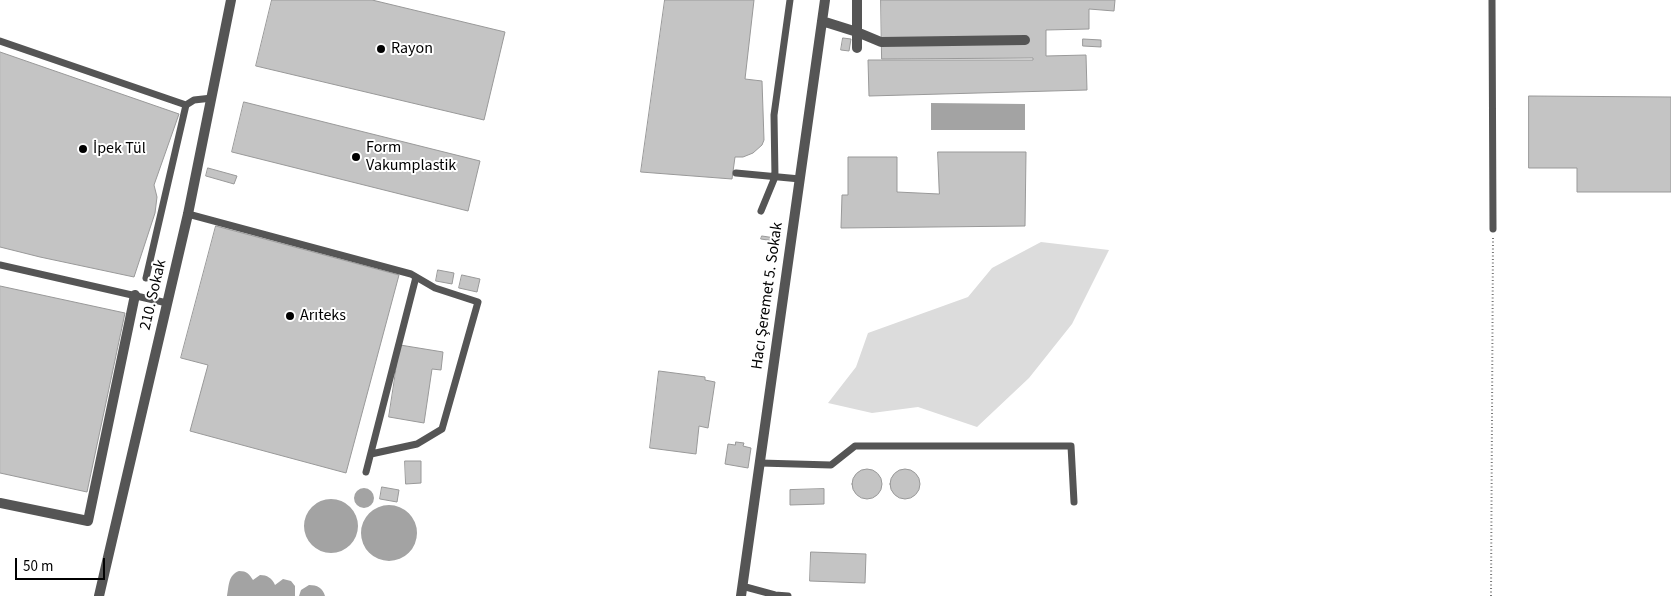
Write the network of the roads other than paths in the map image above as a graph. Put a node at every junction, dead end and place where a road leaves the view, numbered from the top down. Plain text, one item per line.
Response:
1 (231, 0) edge
2 (790, 0) edge
3 (825, 0) edge
4 (857, 0) edge
5 (1492, 0) edge
6 (822, 21) junction
7 (857, 32) junction
8 (1025, 40) dead end
9 (0, 41) edge
10 (857, 48) dead end
11 (212, 98) junction
12 (186, 105) junction
13 (736, 173) dead end
14 (775, 177) junction
15 (800, 179) junction
16 (761, 211) dead end
17 (188, 214) junction
18 (1493, 229) road end
19 (0, 264) edge
20 (416, 277) junction
21 (146, 278) dead end
22 (135, 295) junction
23 (168, 302) junction
24 (371, 454) junction
25 (760, 463) junction
26 (366, 472) dead end
27 (1074, 502) dead end
28 (0, 503) edge
29 (742, 591) edge
30 (99, 596) edge
31 (775, 596) edge
32 (788, 596) edge

1 - 11 street, 210. Sokak
2 - 14 lane
3 - 6 street, Hacı Şeremet 5. Sokak
4 - 7 street
5 - 18 lane
6 - 7 street
6 - 15 street, Hacı Şeremet 5. Sokak
7 - 8 street
7 - 10 street
9 - 12 lane
11 - 12 lane
11 - 17 street, 210. Sokak
12 - 21 lane
13 - 14 lane
14 - 15 lane
14 - 16 lane
15 - 25 street, Hacı Şeremet 5. Sokak
17 - 20 lane
17 - 23 street, 210. Sokak
19 - 22 lane
20 - 24 lane
20 - 24 lane
22 - 23 lane
22 - 28 street
23 - 30 street, 210. Sokak
24 - 26 lane
25 - 27 lane
25 - 29 street, Hacı Şeremet 5. Sokak
29 - 31 lane
31 - 32 lane

